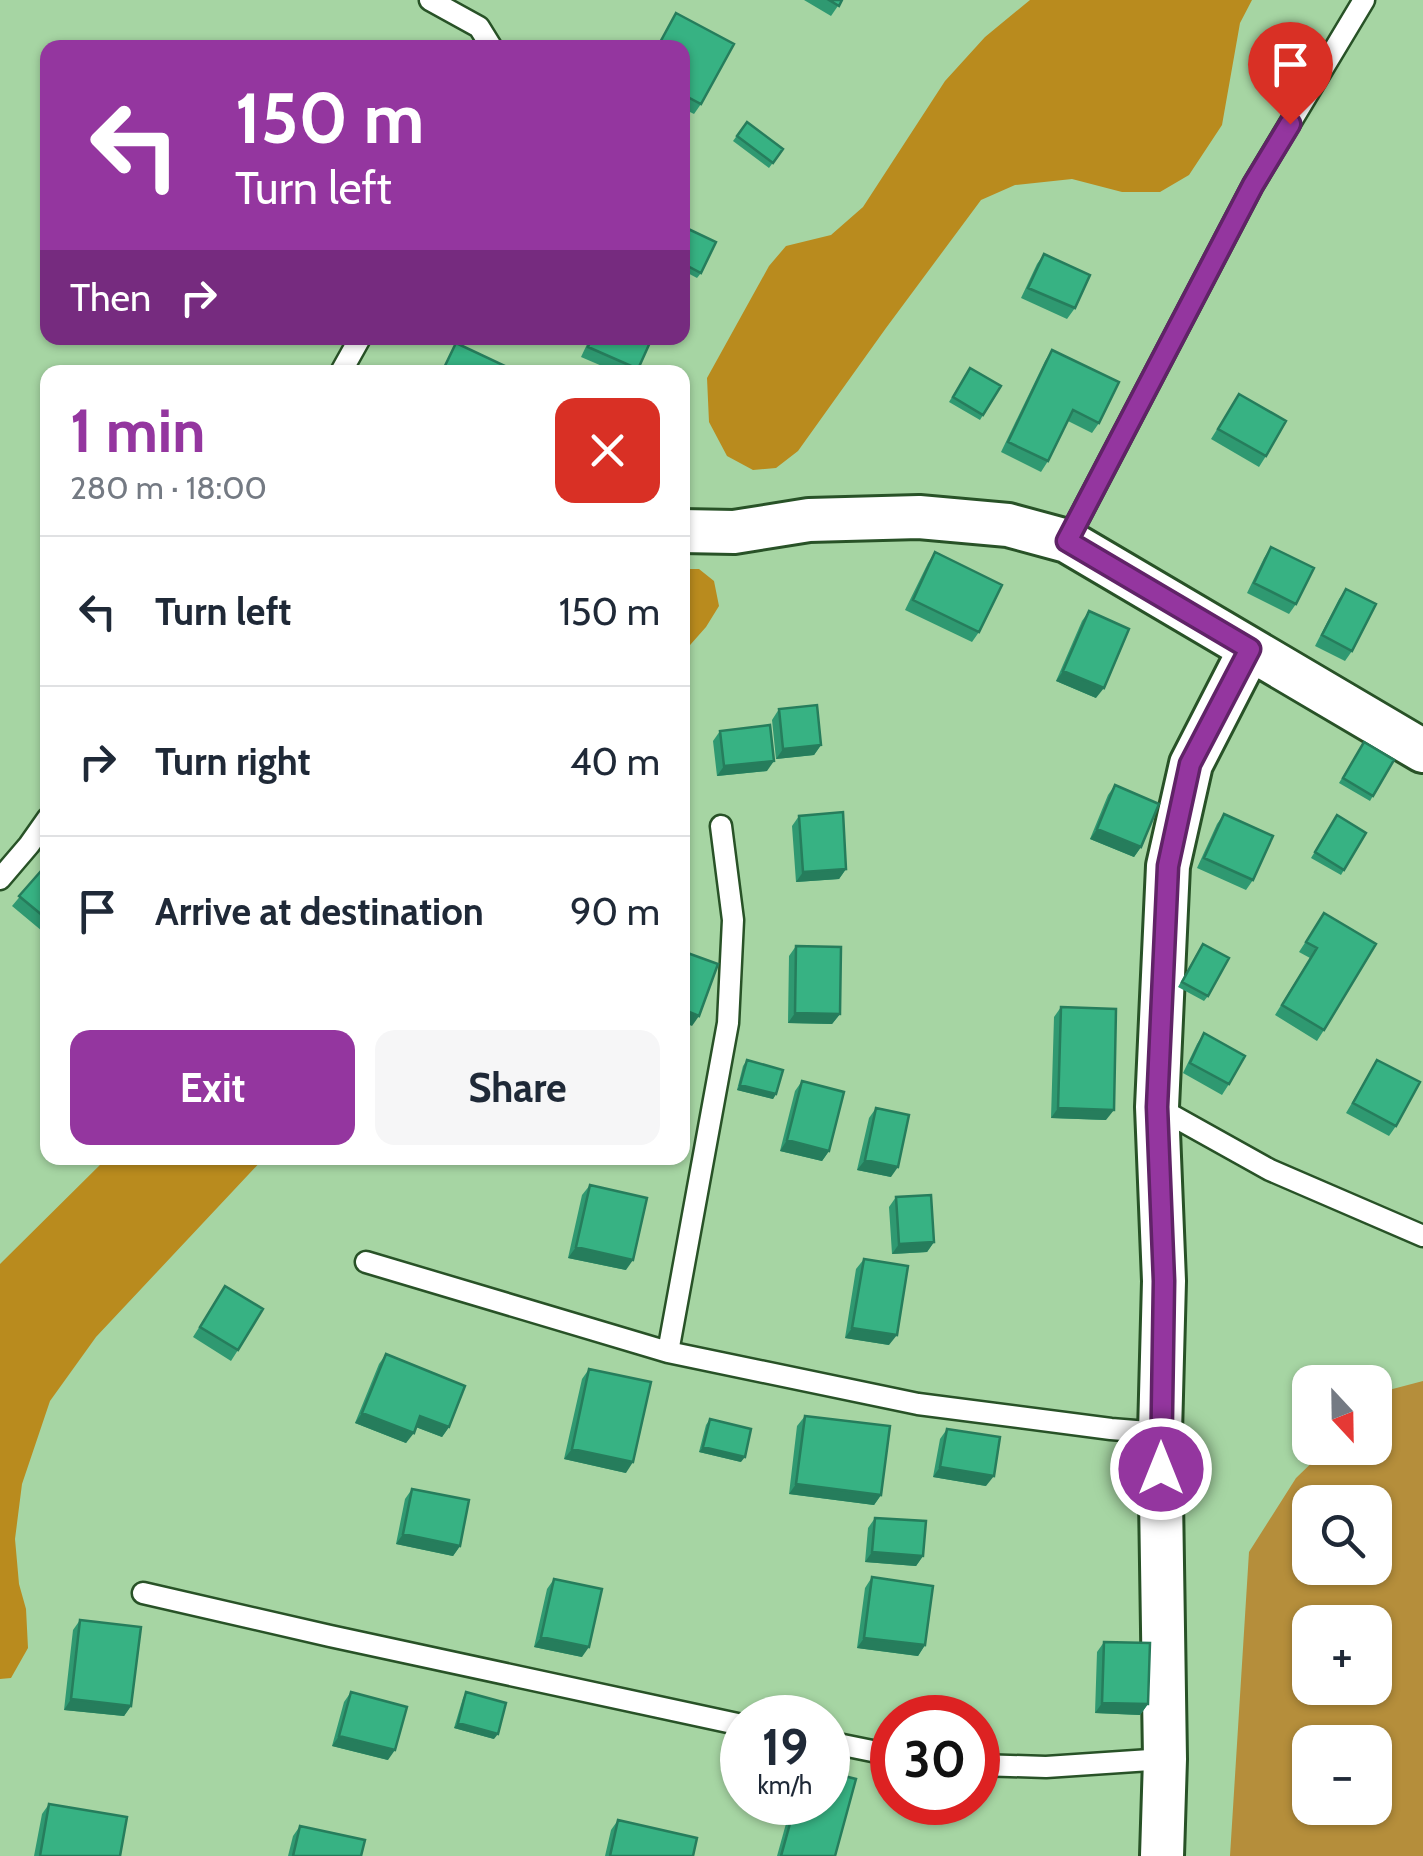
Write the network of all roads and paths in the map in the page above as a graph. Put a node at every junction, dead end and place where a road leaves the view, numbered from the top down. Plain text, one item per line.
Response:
1 (430, 0) edge
2 (1364, 0) edge
3 (487, 40) edge
4 (690, 532) edge
5 (1067, 541) junction
6 (1250, 649) junction
7 (1423, 751) edge
8 (721, 826) dead end
9 (40, 829) edge
10 (0, 879) edge
11 (1157, 1107) junction
12 (1423, 1236) edge
13 (366, 1262) dead end
14 (668, 1352) junction
15 (1160, 1433) junction
16 (143, 1593) dead end
17 (720, 1719) edge
18 (1165, 1759) junction
19 (1000, 1766) edge
20 (1162, 1856) edge

1 - 3 lane
2 - 5 lane
4 - 5 street
5 - 6 street
6 - 7 street
6 - 11 street
8 - 14 lane
9 - 10 lane
11 - 12 lane
11 - 15 street
13 - 14 lane
14 - 15 lane
15 - 18 street
16 - 17 lane
18 - 19 lane
18 - 20 street

